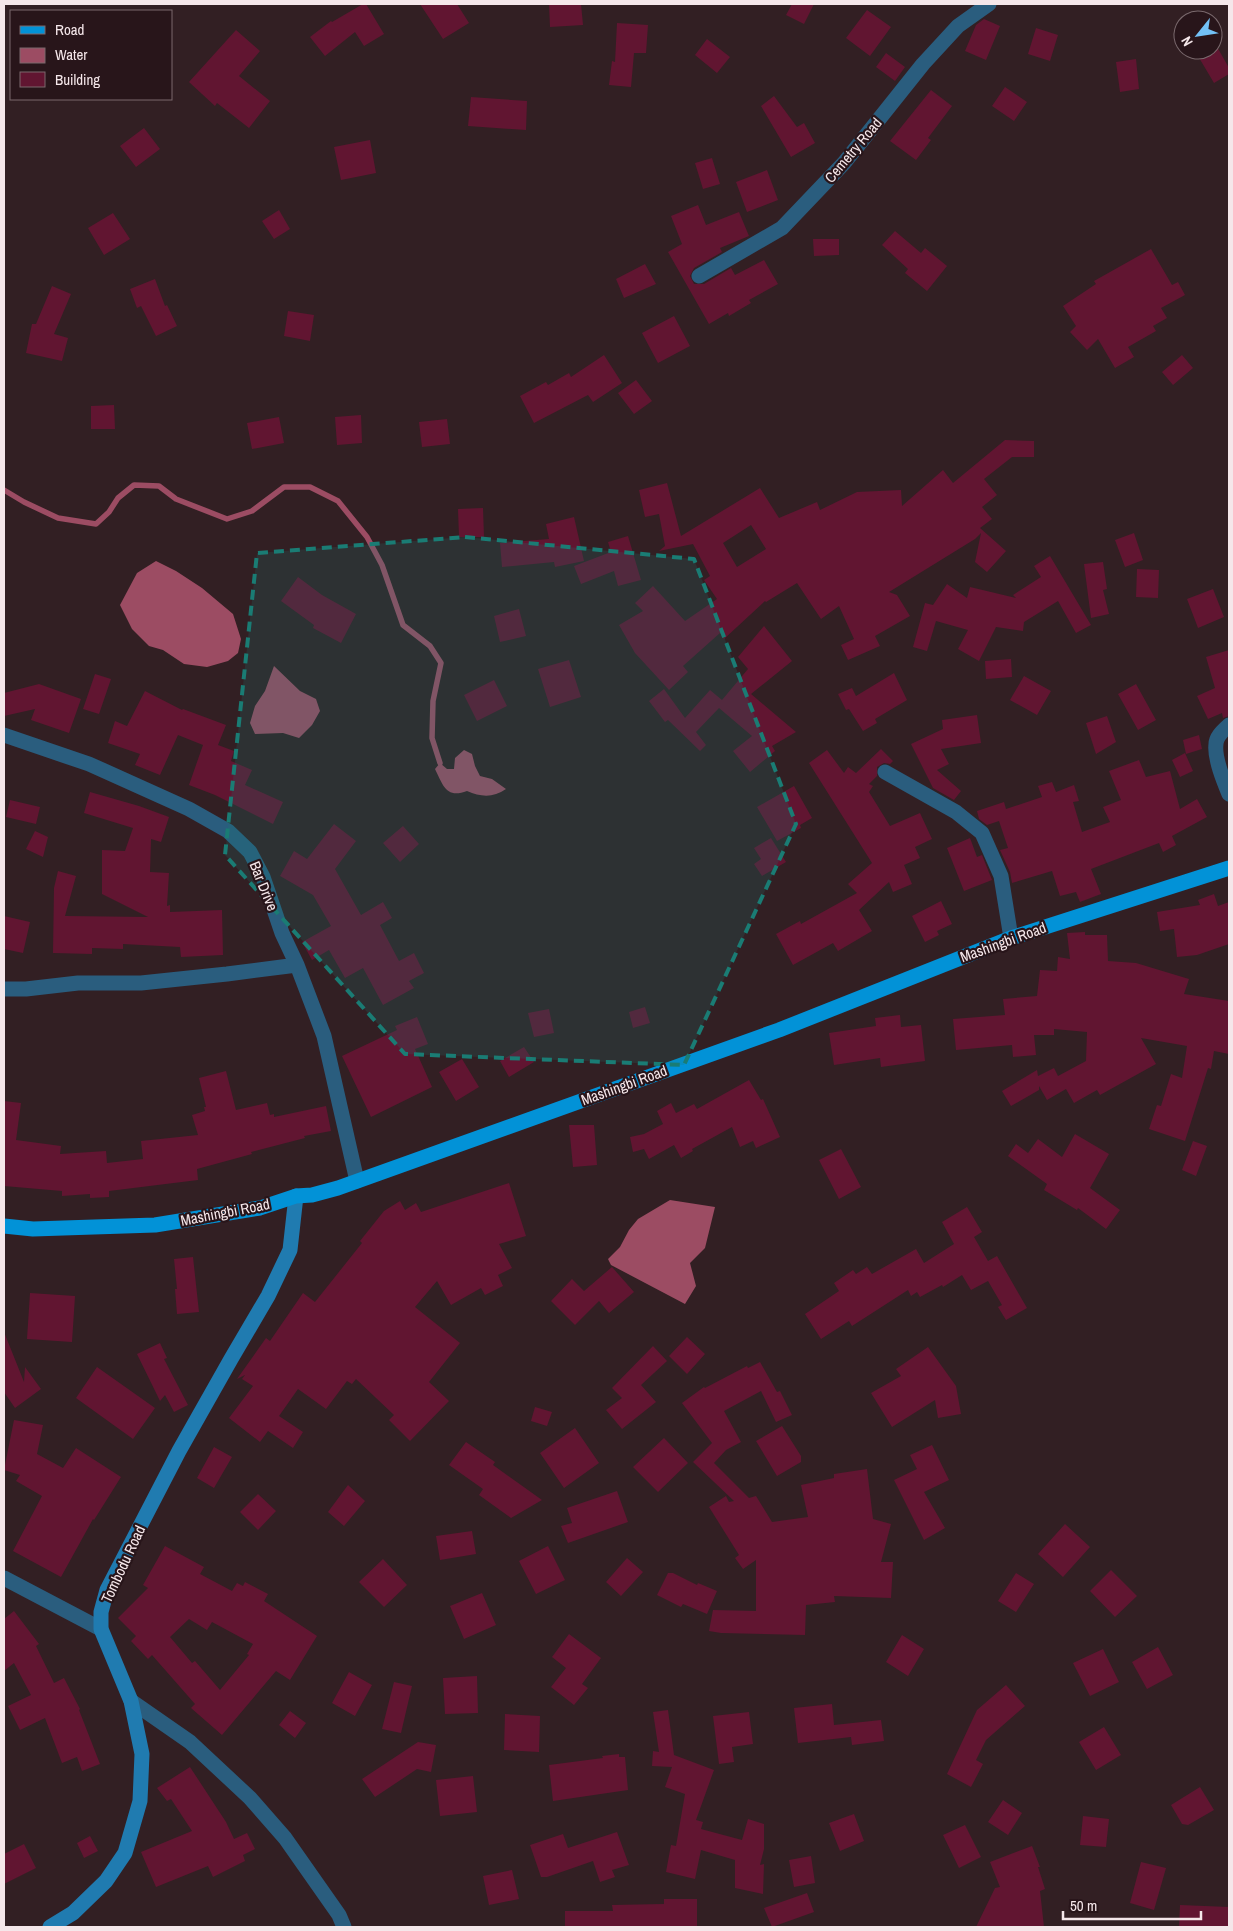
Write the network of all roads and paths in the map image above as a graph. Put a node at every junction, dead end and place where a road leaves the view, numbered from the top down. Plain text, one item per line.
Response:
1 (989, 4) edge
2 (699, 276) dead end
3 (1229, 725) edge
4 (4, 735) edge
5 (885, 772) dead end
6 (1229, 794) edge
7 (1229, 868) edge
8 (1010, 938) junction
9 (297, 965) junction
10 (4, 990) edge
11 (357, 1181) junction
12 (296, 1196) junction
13 (4, 1226) edge
14 (4, 1578) edge
15 (100, 1629) junction
16 (131, 1701) junction
17 (50, 1927) edge
18 (344, 1927) edge

1 - 2 street, Cemetry Road
3 - 6 street
4 - 9 street, Bar Drive
5 - 8 street
7 - 8 main road, Mashingbi Road
8 - 11 main road, Mashingbi Road
9 - 10 street
9 - 11 street, Bar Drive
11 - 12 main road, Mashingbi Road
12 - 13 main road, Mashingbi Road
12 - 15 main road, Tombodu Road
14 - 15 street
15 - 16 main road
16 - 17 main road
16 - 18 street

